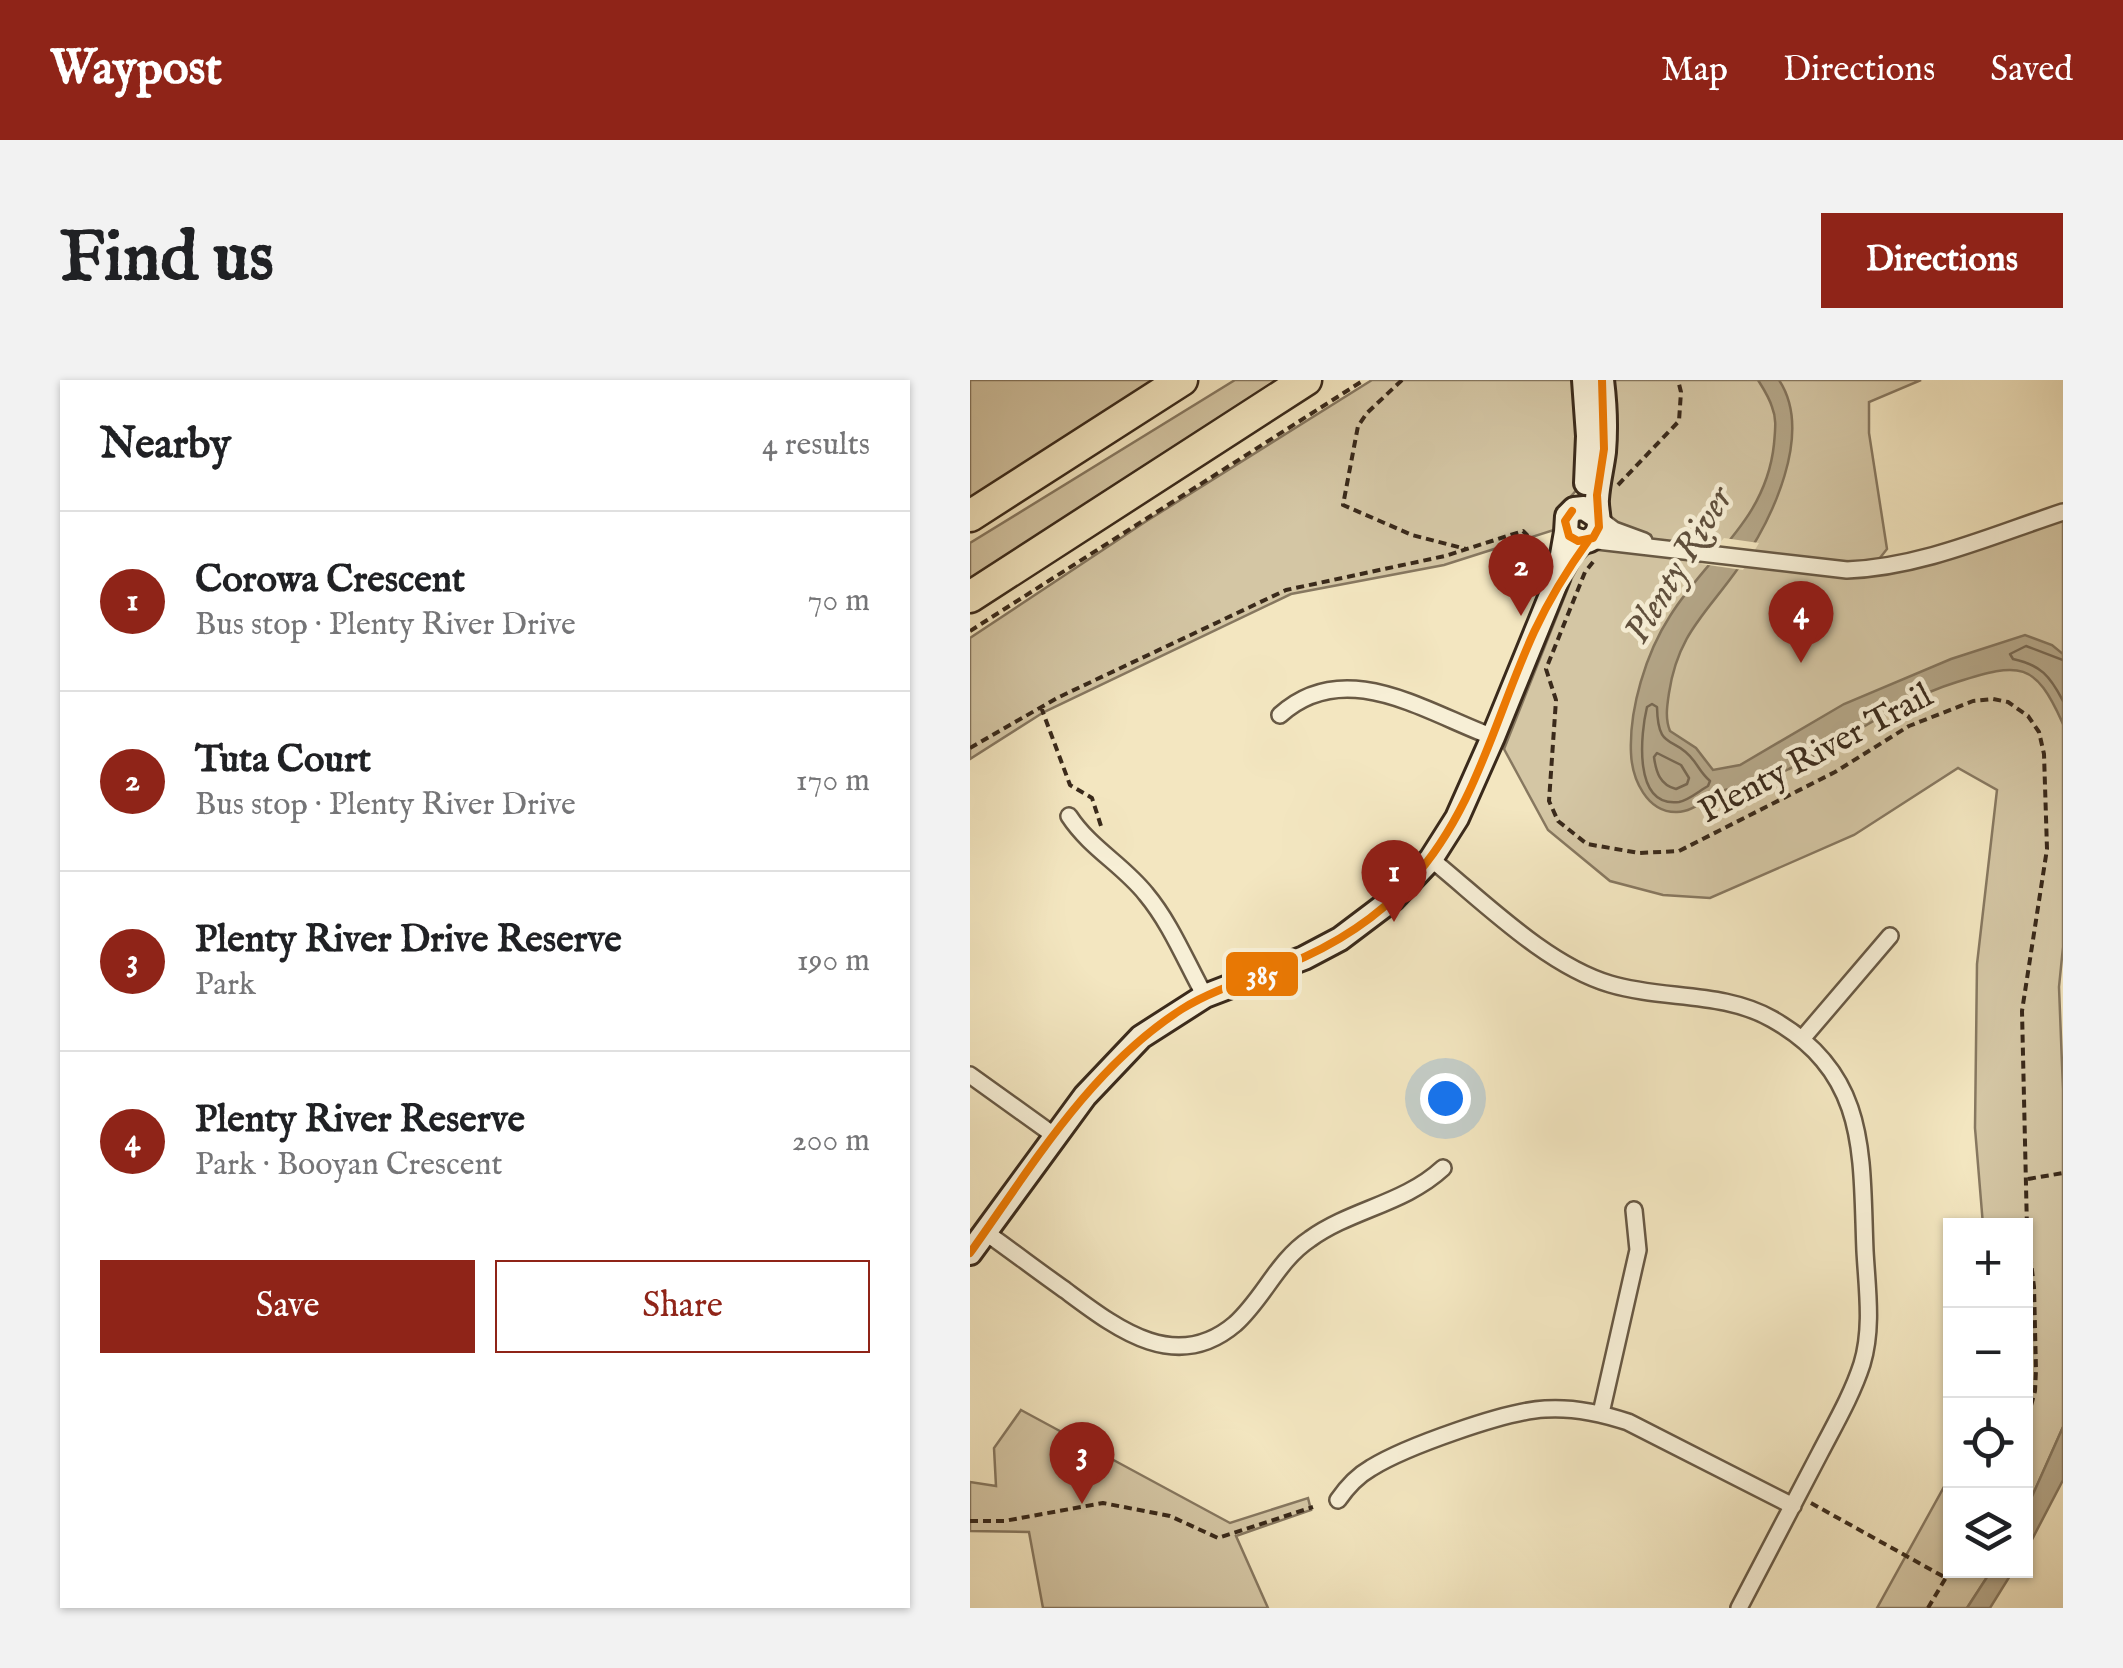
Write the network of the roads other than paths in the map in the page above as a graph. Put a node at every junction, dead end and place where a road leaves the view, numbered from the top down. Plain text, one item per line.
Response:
1 (1182, 380) edge
2 (1306, 380) edge
3 (1584, 380) edge
4 (1602, 380) edge
5 (2063, 512) edge
6 (970, 516) edge
7 (1588, 529) junction
8 (1658, 546) junction
9 (970, 597) edge
10 (1280, 715) dead end
11 (1493, 737) junction
12 (1070, 816) dead end
13 (1430, 859) junction
14 (1890, 936) dead end
15 (1205, 996) junction
16 (1802, 1039) junction
17 (970, 1075) edge
18 (1054, 1136) junction
19 (1444, 1168) dead end
20 (1634, 1210) dead end
21 (985, 1232) junction
22 (970, 1252) edge
23 (1601, 1414) junction
24 (1338, 1500) dead end
25 (1792, 1506) junction
26 (1740, 1608) edge

1 - 6 highway
2 - 9 highway
3 - 7 street
4 - 7 street
5 - 8 street
7 - 8 street
7 - 8 street
7 - 11 street
10 - 11 street
11 - 13 street
12 - 15 street
13 - 15 street
13 - 16 street
14 - 16 street
15 - 18 street
16 - 25 street
17 - 18 street
18 - 21 street
19 - 21 street
20 - 23 street
21 - 22 street
23 - 24 street
23 - 25 street
25 - 26 street

